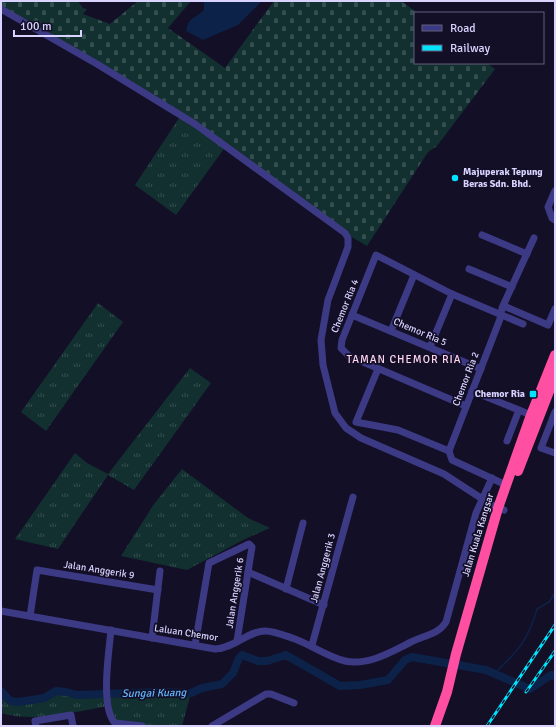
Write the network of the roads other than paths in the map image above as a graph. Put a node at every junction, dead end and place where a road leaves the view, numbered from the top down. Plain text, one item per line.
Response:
1 (1, 9) edge
2 (555, 191) edge
3 (555, 220) edge
4 (482, 235) dead end
5 (534, 238) dead end
6 (526, 254) junction
7 (469, 269) dead end
8 (414, 275) junction
9 (512, 287) junction
10 (452, 294) junction
11 (504, 306) junction
12 (555, 309) edge
13 (352, 315) junction
14 (501, 315) junction
15 (523, 324) dead end
16 (391, 331) junction
17 (430, 347) junction
18 (554, 358) edge
19 (378, 369) junction
20 (481, 369) junction
21 (554, 380) edge
22 (472, 391) junction
23 (538, 395) junction
24 (466, 406) junction
25 (519, 410) junction
26 (555, 412) edge
27 (531, 415) junction
28 (507, 441) dead end
29 (449, 451) junction
30 (555, 453) edge
31 (492, 478) junction
32 (506, 485) junction
33 (353, 496) dead end
34 (482, 499) junction
35 (501, 509) junction
36 (303, 523) dead end
37 (160, 571) dead end
38 (248, 572) junction
39 (286, 589) junction
40 (158, 590) junction
41 (324, 605) junction
42 (1, 611) edge
43 (30, 616) junction
44 (111, 630) junction
45 (152, 638) junction
46 (237, 641) junction
47 (195, 645) junction
48 (312, 645) junction
49 (455, 670) junction
50 (294, 703) dead end
51 (36, 723) edge
52 (73, 726) edge
53 (142, 726) edge
54 (212, 726) edge
55 (435, 726) edge
56 (442, 726) edge

1 - 34 street
2 - 3 street
4 - 6 street
5 - 6 street, Chemor Ria 2
6 - 9 street, Chemor Ria 2
7 - 9 street
8 - 10 street
8 - 13 street, Chemor Ria 4
8 - 16 street
9 - 11 street, Chemor Ria 2
10 - 14 street
10 - 17 street
11 - 12 street
11 - 14 street, Chemor Ria 2
13 - 16 street, Chemor Ria 5
13 - 19 street, Chemor Ria 4
14 - 15 street
14 - 20 street, Chemor Ria 2
16 - 17 street, Chemor Ria 5
17 - 20 street, Chemor Ria 5
18 - 21 highway, Jalan Kuala Kangsar
18 - 23 highway, Jalan Kuala Kangsar
19 - 24 street, Chemor Ria 4
19 - 29 street
20 - 22 street, Chemor Ria 2
21 - 23 highway
21 - 35 highway, Jalan Kuala Kangsar
22 - 24 street, Chemor Ria 2
22 - 25 street
23 - 27 highway, Jalan Kuala Kangsar
24 - 29 street, Chemor Ria 2
25 - 27 street
25 - 28 street
26 - 30 street
27 - 32 highway, Jalan Kuala Kangsar
29 - 31 street
31 - 32 street
31 - 34 street
32 - 35 highway, Jalan Kuala Kangsar
33 - 41 street, Jalan Anggerik 3
34 - 35 street
34 - 48 street, Laluan Chemor
35 - 49 highway, Jalan Kuala Kangsar
36 - 39 street
37 - 40 street
38 - 39 street
38 - 46 street, Jalan Anggerik 6
38 - 47 street, Jalan Anggerik 6
39 - 41 street
40 - 43 street, Jalan Anggerik 9
40 - 45 street
41 - 48 street, Jalan Anggerik 3
42 - 43 street, Laluan Chemor
43 - 44 street, Laluan Chemor
44 - 45 street, Laluan Chemor
44 - 53 street
45 - 47 street, Laluan Chemor
46 - 47 street, Laluan Chemor
46 - 48 street, Laluan Chemor
49 - 55 highway, Jalan Kuala Kangsar
49 - 56 highway, Jalan Kuala Kangsar
50 - 54 street
51 - 52 street

